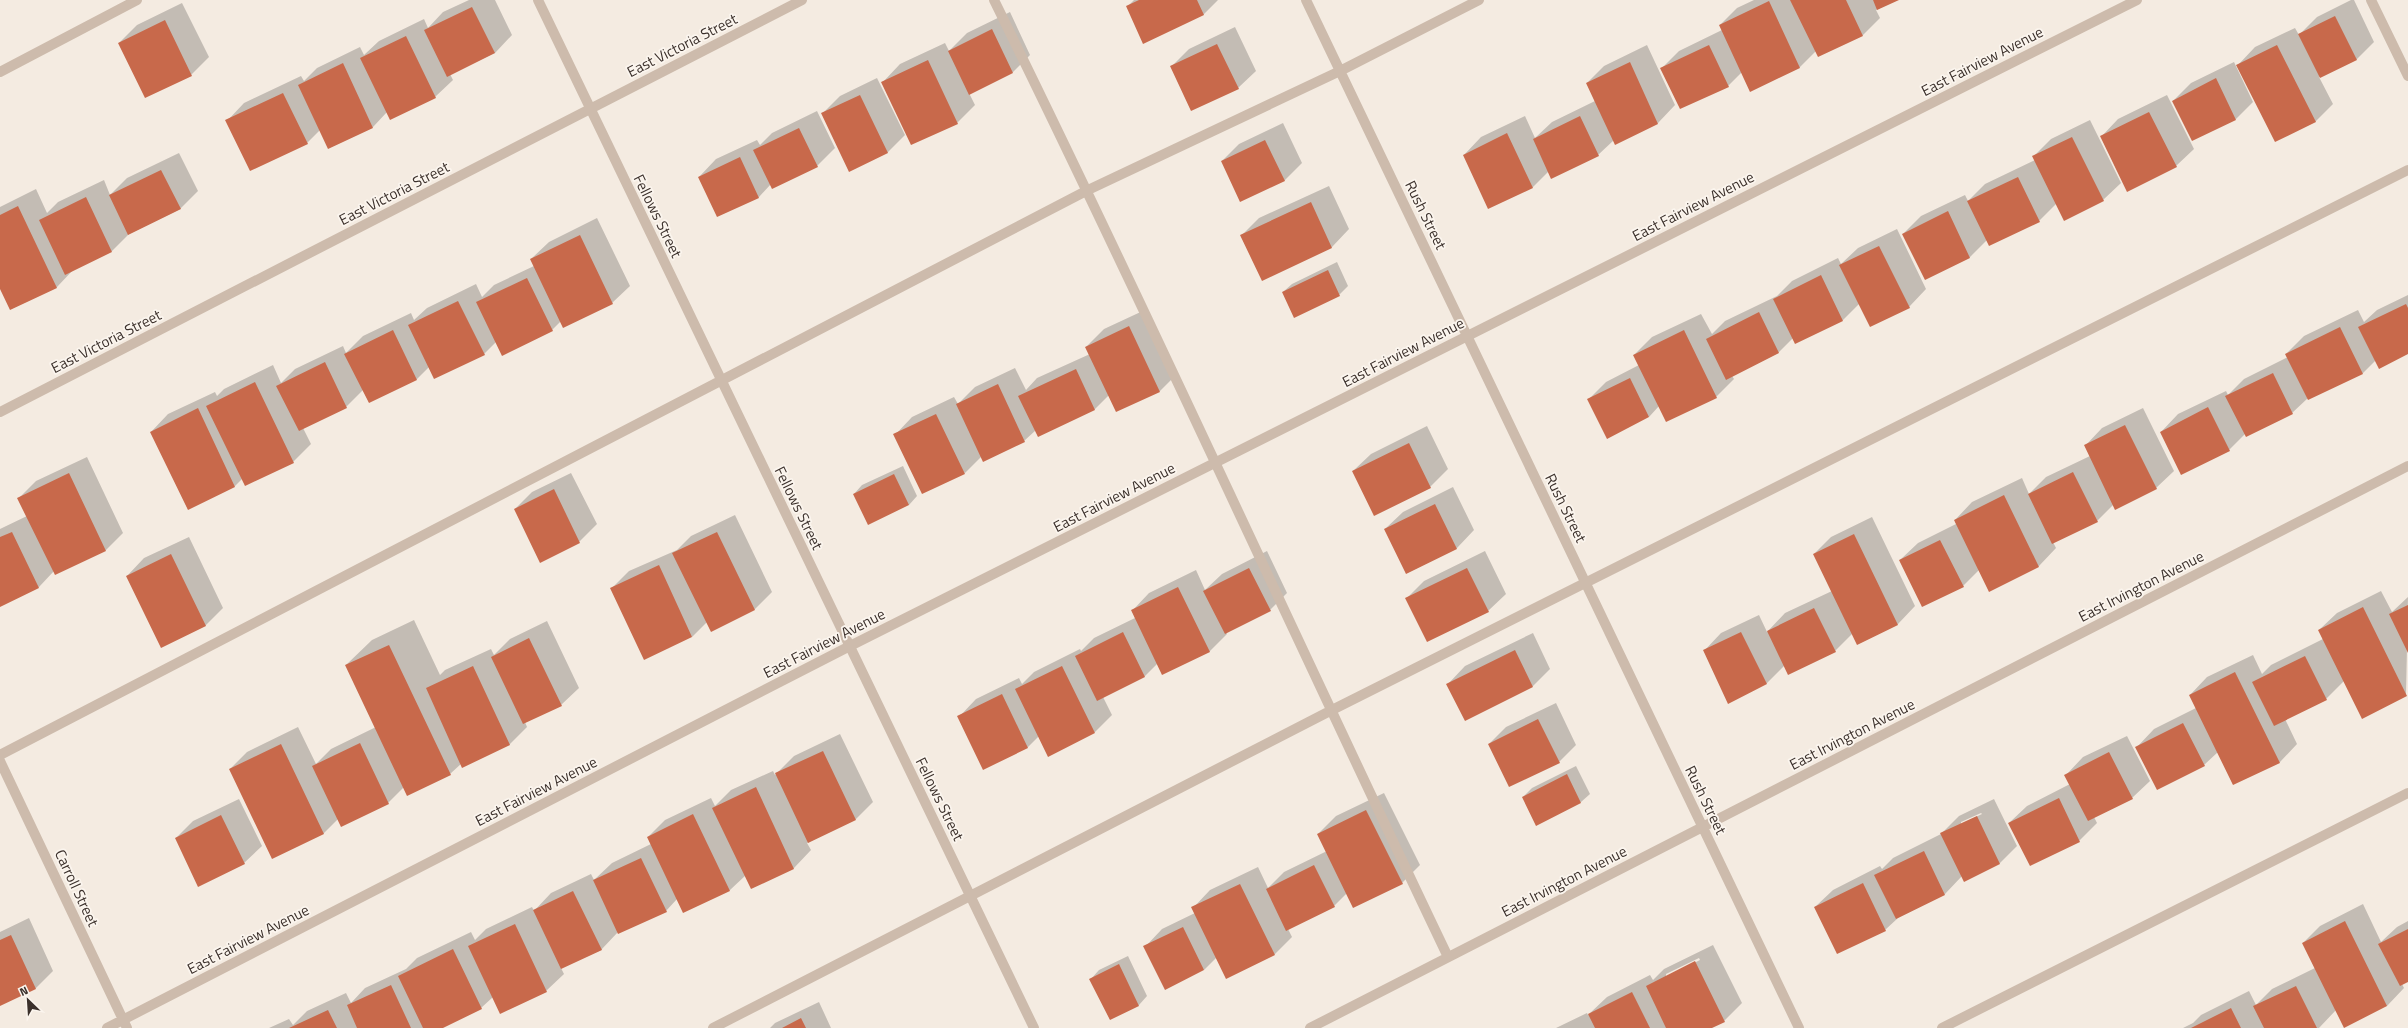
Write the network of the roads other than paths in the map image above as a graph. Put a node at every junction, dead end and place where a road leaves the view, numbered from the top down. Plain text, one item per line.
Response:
1 (138, 0) edge
2 (538, 0) edge
3 (802, 0) edge
4 (994, 0) edge
5 (1306, 0) edge
6 (1479, 0) edge
7 (2137, 0) edge
8 (2371, 0) edge
9 (1340, 71) junction
10 (0, 72) edge
11 (2408, 76) edge
12 (589, 110) junction
13 (2408, 170) edge
14 (1088, 190) junction
15 (1467, 336) junction
16 (722, 382) junction
17 (0, 412) edge
18 (1214, 464) junction
19 (2408, 466) edge
20 (1586, 584) junction
21 (850, 646) junction
22 (1330, 711) junction
23 (0, 755) edge
24 (0, 761) edge
25 (2408, 793) edge
26 (1702, 827) junction
27 (970, 896) junction
28 (1448, 957) junction
29 (125, 1024) edge
30 (107, 1028) edge
31 (712, 1028) edge
32 (1034, 1028) edge
33 (1310, 1028) edge
34 (1799, 1028) edge
35 (1942, 1028) edge

1 - 10 street
2 - 12 street, Fellows Street
3 - 12 street, East Victoria Street
4 - 14 street
5 - 9 street, Rush Street
6 - 9 street
7 - 15 street, East Fairview Avenue
8 - 11 street
9 - 14 street
9 - 15 street, Rush Street
12 - 16 street, Fellows Street
12 - 17 street, East Victoria Street
13 - 20 street
14 - 16 street
14 - 18 street
15 - 18 street, East Fairview Avenue
15 - 20 street, Rush Street
16 - 21 street, Fellows Street
16 - 23 street
18 - 21 street, East Fairview Avenue
18 - 22 street
19 - 26 street, East Irvington Avenue
20 - 22 street
20 - 26 street, Rush Street
21 - 27 street, Fellows Street
21 - 29 street, East Fairview Avenue
22 - 27 street
22 - 28 street
24 - 29 street, Carroll Street
25 - 35 street
26 - 28 street, East Irvington Avenue
26 - 34 street, Rush Street
27 - 31 street
27 - 32 street, Fellows Street
28 - 33 street, East Irvington Avenue
29 - 30 street, East Fairview Avenue

